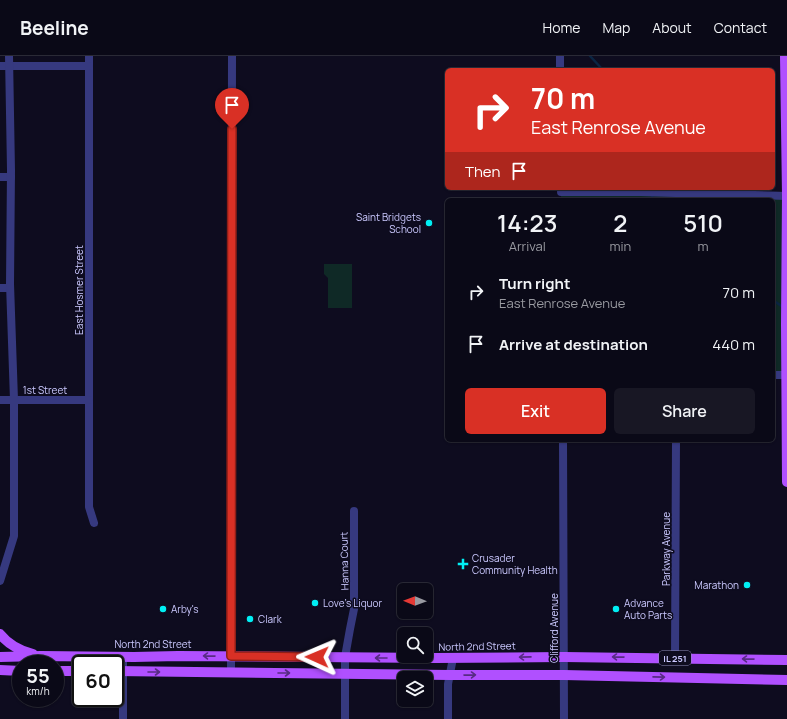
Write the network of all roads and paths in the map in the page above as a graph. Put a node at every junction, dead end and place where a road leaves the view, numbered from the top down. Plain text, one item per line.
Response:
1 (10, 56) edge
2 (89, 56) edge
3 (232, 56) edge
4 (560, 56) edge
5 (785, 56) edge
6 (0, 66) edge
7 (10, 66) junction
8 (89, 66) junction
9 (560, 68) edge
10 (0, 177) edge
11 (11, 177) junction
12 (561, 194) edge
13 (787, 196) edge
14 (0, 288) edge
15 (10, 288) junction
16 (775, 375) edge
17 (786, 375) edge
18 (0, 400) edge
19 (14, 400) junction
20 (89, 400) junction
21 (563, 442) edge
22 (676, 442) edge
23 (787, 482) edge
24 (354, 511) dead end
25 (94, 523) dead end
26 (0, 581) edge
27 (0, 634) edge
28 (37, 655) edge
29 (124, 656) edge
30 (231, 656) junction
31 (0, 657) edge
32 (12, 657) edge
33 (564, 657) junction
34 (345, 658) junction
35 (453, 658) junction
36 (640, 658) junction
37 (675, 658) junction
38 (787, 660) edge
39 (0, 670) edge
40 (12, 671) edge
41 (124, 672) edge
42 (231, 672) junction
43 (345, 673) junction
44 (450, 675) junction
45 (564, 675) junction
46 (640, 676) junction
47 (787, 680) edge
48 (122, 707) edge
49 (123, 719) edge
50 (345, 719) edge
51 (448, 719) edge
52 (564, 719) edge

1 - 7 street
2 - 8 street, East Hosmer Street
3 - 30 street
4 - 9 street
5 - 13 main road
6 - 7 street
7 - 8 street
7 - 11 street
8 - 20 street, East Hosmer Street
10 - 11 street
11 - 15 street
12 - 13 street
13 - 17 main road
14 - 15 street
15 - 19 street
16 - 17 street
17 - 23 main road
18 - 19 street, 1st Street
19 - 20 street, 1st Street
19 - 26 street
20 - 25 street, East Hosmer Street
21 - 33 street, Clifford Avenue
22 - 37 street, Parkway Avenue
24 - 34 street, Hanna Court
27 - 28 main road
30 -> 29 main road, North 2nd Street / IL 251
30 - 34 main road, North 2nd Street / IL 251
30 - 42 street
31 - 32 main road, North 2nd Street / IL 251
33 -> 35 main road, North 2nd Street / IL 251
36 -> 33 main road, North 2nd Street / IL 251
33 - 45 street, Clifford Avenue
35 -> 34 main road, North 2nd Street / IL 251
34 - 43 street, Hanna Court
35 - 44 street
36 - 37 main road, North 2nd Street / IL 251
36 - 46 main road
38 -> 37 main road, North 2nd Street / IL 251
39 - 40 main road
41 -> 42 main road, IL 251
42 -> 43 main road, IL 251
43 - 44 main road, IL 251
43 - 50 street, Hanna Court
44 -> 45 main road, IL 251
44 - 51 street
45 - 46 main road, IL 251
45 - 52 street, Clifford Avenue
46 -> 47 main road, IL 251
48 - 49 street

